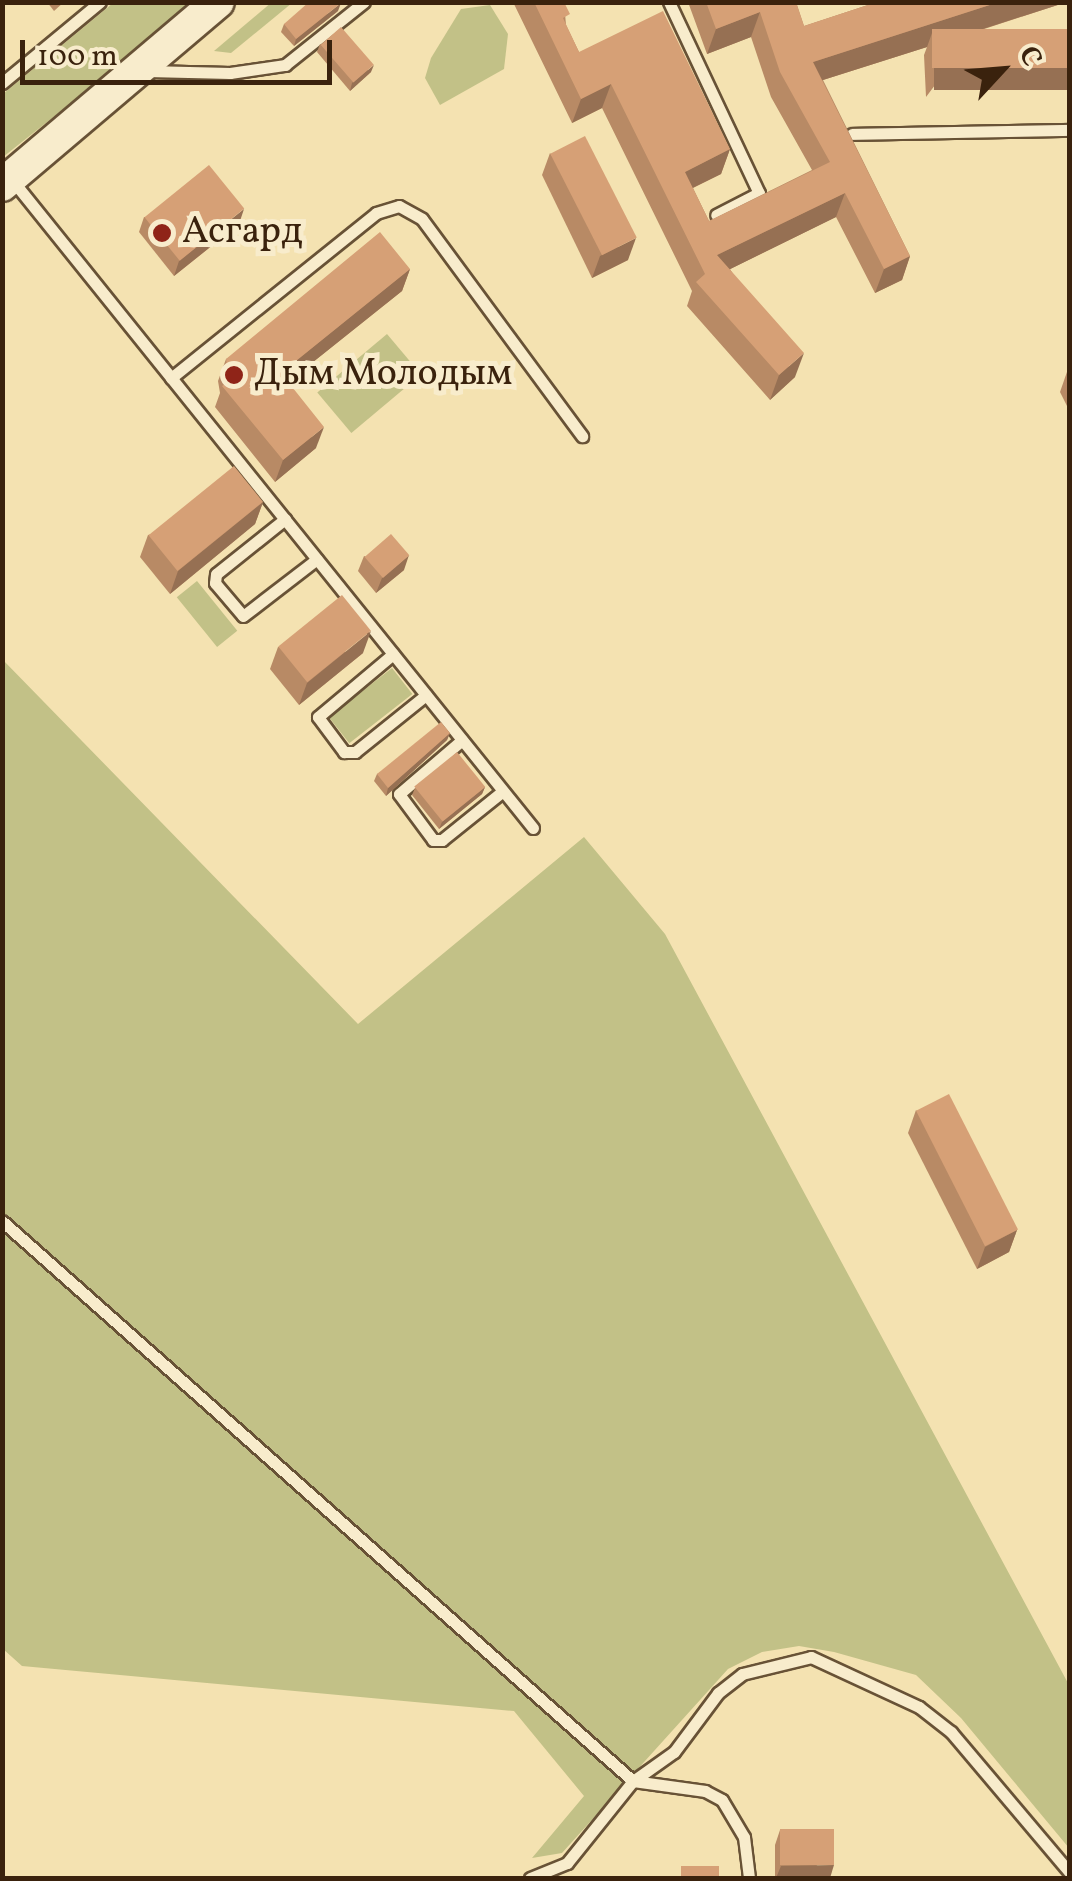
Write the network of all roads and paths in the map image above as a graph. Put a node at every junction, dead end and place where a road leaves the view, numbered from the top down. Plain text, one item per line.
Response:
1 (100, 2) edge
2 (218, 2) edge
3 (364, 2) edge
4 (669, 2) edge
5 (138, 70) junction
6 (2, 83) edge
7 (1070, 130) edge
8 (852, 134) edge
9 (6, 182) edge
10 (716, 215) edge
11 (171, 378) junction
12 (582, 436) dead end
13 (284, 519) junction
14 (317, 558) junction
15 (393, 654) junction
16 (426, 695) junction
17 (462, 740) junction
18 (503, 791) junction
19 (533, 828) dead end
20 (2, 1221) edge
21 (633, 1780) junction
22 (1070, 1873) edge
23 (530, 1878) edge
24 (749, 1878) edge

1 - 6 lane
2 - 5 main road
3 - 5 lane
4 - 10 lane
5 - 9 main road
7 - 8 lane
9 - 11 lane
11 - 12 lane
11 - 13 lane
13 - 14 lane
13 - 14 lane
14 - 15 lane
15 - 16 lane
15 - 16 lane
16 - 17 lane
17 - 18 lane
17 - 18 lane
18 - 19 lane
20 - 21 lane
21 - 22 lane
21 - 23 lane
21 - 24 lane

